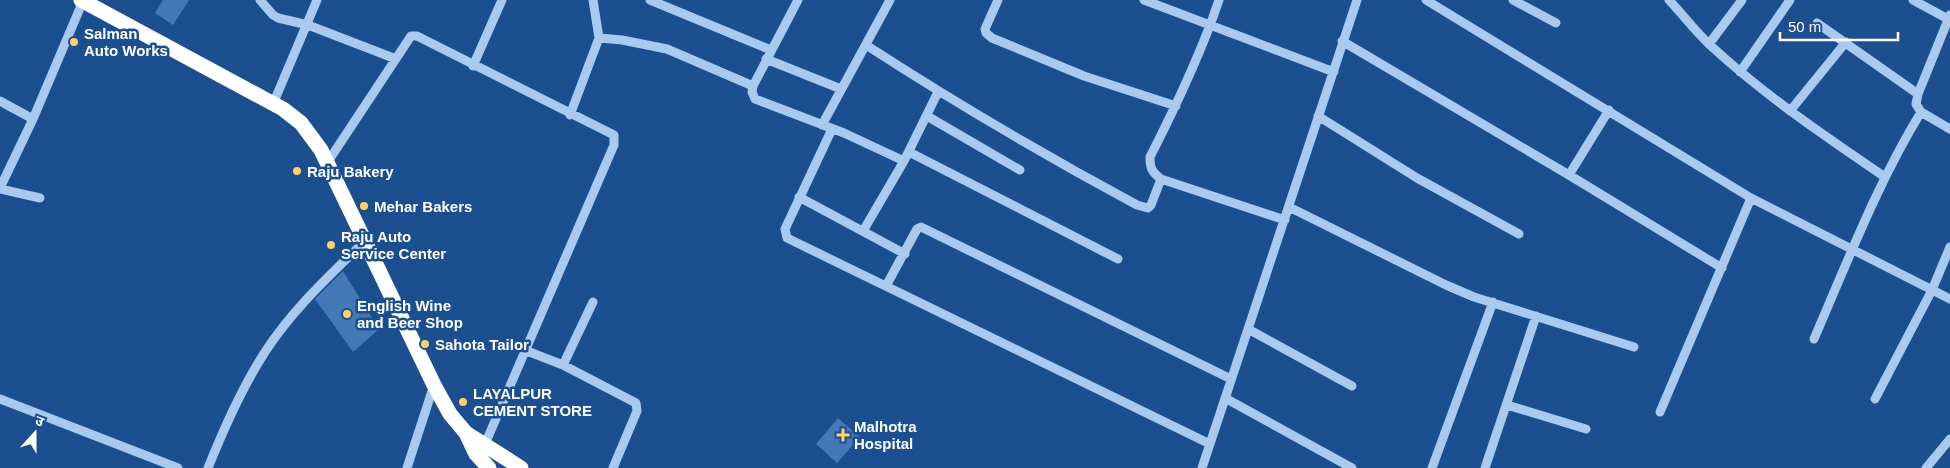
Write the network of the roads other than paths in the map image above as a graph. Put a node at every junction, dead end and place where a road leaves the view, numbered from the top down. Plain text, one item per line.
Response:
1 (82, 0) edge
2 (260, 0) edge
3 (318, 0) edge
4 (502, 0) edge
5 (593, 0) edge
6 (650, 0) edge
7 (798, 0) edge
8 (890, 0) edge
9 (998, 0) edge
10 (1144, 0) edge
11 (1219, 0) edge
12 (1426, 0) edge
13 (1513, 0) edge
14 (1669, 0) edge
15 (1742, 0) edge
16 (1790, 0) edge
17 (1913, 0) edge
18 (1355, 1) edge
19 (1950, 18) edge
20 (1816, 22) dead end
21 (1556, 23) dead end
22 (308, 25) junction
23 (1210, 26) junction
24 (598, 38) junction
25 (1342, 41) junction
26 (1846, 42) junction
27 (1709, 44) junction
28 (866, 46) junction
29 (771, 50) junction
30 (396, 59) junction
31 (766, 59) junction
32 (473, 66) junction
33 (1334, 72) junction
34 (1740, 72) junction
35 (753, 86) junction
36 (841, 89) junction
37 (938, 92) junction
38 (1918, 94) junction
39 (0, 101) edge
40 (273, 104) junction
41 (1176, 106) junction
42 (1609, 110) junction
43 (1790, 111) junction
44 (1921, 112) junction
45 (570, 115) junction
46 (927, 116) junction
47 (1318, 116) junction
48 (33, 119) junction
49 (822, 125) junction
50 (832, 129) junction
51 (1950, 129) edge
52 (906, 156) junction
53 (327, 163) junction
54 (1020, 170) dead end
55 (1569, 174) junction
56 (1885, 177) junction
57 (1161, 178) junction
58 (0, 188) edge
59 (799, 197) junction
60 (40, 198) dead end
61 (1751, 198) junction
62 (1289, 207) junction
63 (1285, 220) junction
64 (863, 231) junction
65 (1519, 234) dead end
66 (365, 241) junction
67 (1950, 247) edge
68 (1853, 249) junction
69 (905, 254) junction
70 (1118, 259) dead end
71 (1722, 268) junction
72 (886, 286) junction
73 (1932, 290) junction
74 (1950, 299) edge
75 (593, 302) dead end
76 (1493, 302) junction
77 (1536, 316) junction
78 (1248, 329) junction
79 (1814, 339) dead end
80 (1634, 347) dead end
81 (526, 351) junction
82 (562, 365) junction
83 (1231, 379) junction
84 (434, 385) junction
85 (1352, 386) dead end
86 (1225, 398) junction
87 (0, 399) edge
88 (1875, 399) dead end
89 (1507, 405) junction
90 (1660, 412) dead end
91 (1586, 430) dead end
92 (466, 433) junction
93 (1950, 439) edge
94 (485, 444) junction
95 (1210, 444) junction
96 (178, 468) edge
97 (208, 468) edge
98 (407, 468) edge
99 (489, 468) edge
100 (521, 468) edge
101 (613, 468) edge
102 (1202, 468) edge
103 (1352, 468) edge
104 (1432, 468) edge
105 (1485, 468) edge
106 (1926, 468) edge

1 - 40 highway
1 - 48 street
2 - 22 street
3 - 22 street
4 - 32 street
5 - 24 street
6 - 29 street
7 - 29 street
8 - 28 street
9 - 41 street
10 - 23 street
11 - 23 street
12 - 42 street
13 - 21 street
14 - 27 street
15 - 27 street
16 - 34 street
17 - 19 street
18 - 25 street
19 - 38 street
20 - 26 street
22 - 30 street
22 - 40 street
23 - 33 street
23 - 41 street
24 - 35 street
24 - 45 street
25 - 33 street
25 - 55 street
26 - 38 street
26 - 43 street
27 - 34 street
28 - 36 street
28 - 37 street
29 - 31 street
30 - 32 street
30 - 53 street
31 - 35 street
31 - 36 street
32 - 45 street
33 - 47 street
34 - 43 street
35 - 49 street
36 - 49 street
37 - 46 street
37 - 57 street
38 - 44 street
39 - 48 street
40 - 53 highway
41 - 57 street
42 - 55 street
42 - 61 street
43 - 56 street
44 - 51 street
44 - 56 street
45 - 81 street
46 - 52 street
46 - 54 street
47 - 62 street
47 - 65 street
48 - 58 street
49 - 50 street
50 - 52 street
50 - 59 street
52 - 64 street
52 - 70 street
53 - 66 highway
55 - 71 street
56 - 68 street
57 - 63 street
58 - 60 street
59 - 64 street
59 - 72 street
61 - 68 street
61 - 71 street
62 - 63 street
62 - 76 street
63 - 78 street
64 - 69 street
66 - 84 highway
66 - 97 street
67 - 73 street
68 - 73 street
68 - 79 street
69 - 72 street
69 - 83 street
71 - 90 street
72 - 95 street
73 - 74 street
73 - 88 street
75 - 82 street
76 - 77 street
76 - 104 street
77 - 80 street
77 - 89 street
78 - 83 street
78 - 85 street
81 - 82 street
81 - 94 street
82 - 101 street
83 - 86 street
84 - 92 highway
84 - 98 street
86 - 95 street
86 - 103 street
87 - 96 street
89 - 91 street
89 - 105 street
92 - 94 highway
92 - 99 highway
93 - 106 street
94 - 100 highway
95 - 102 street

